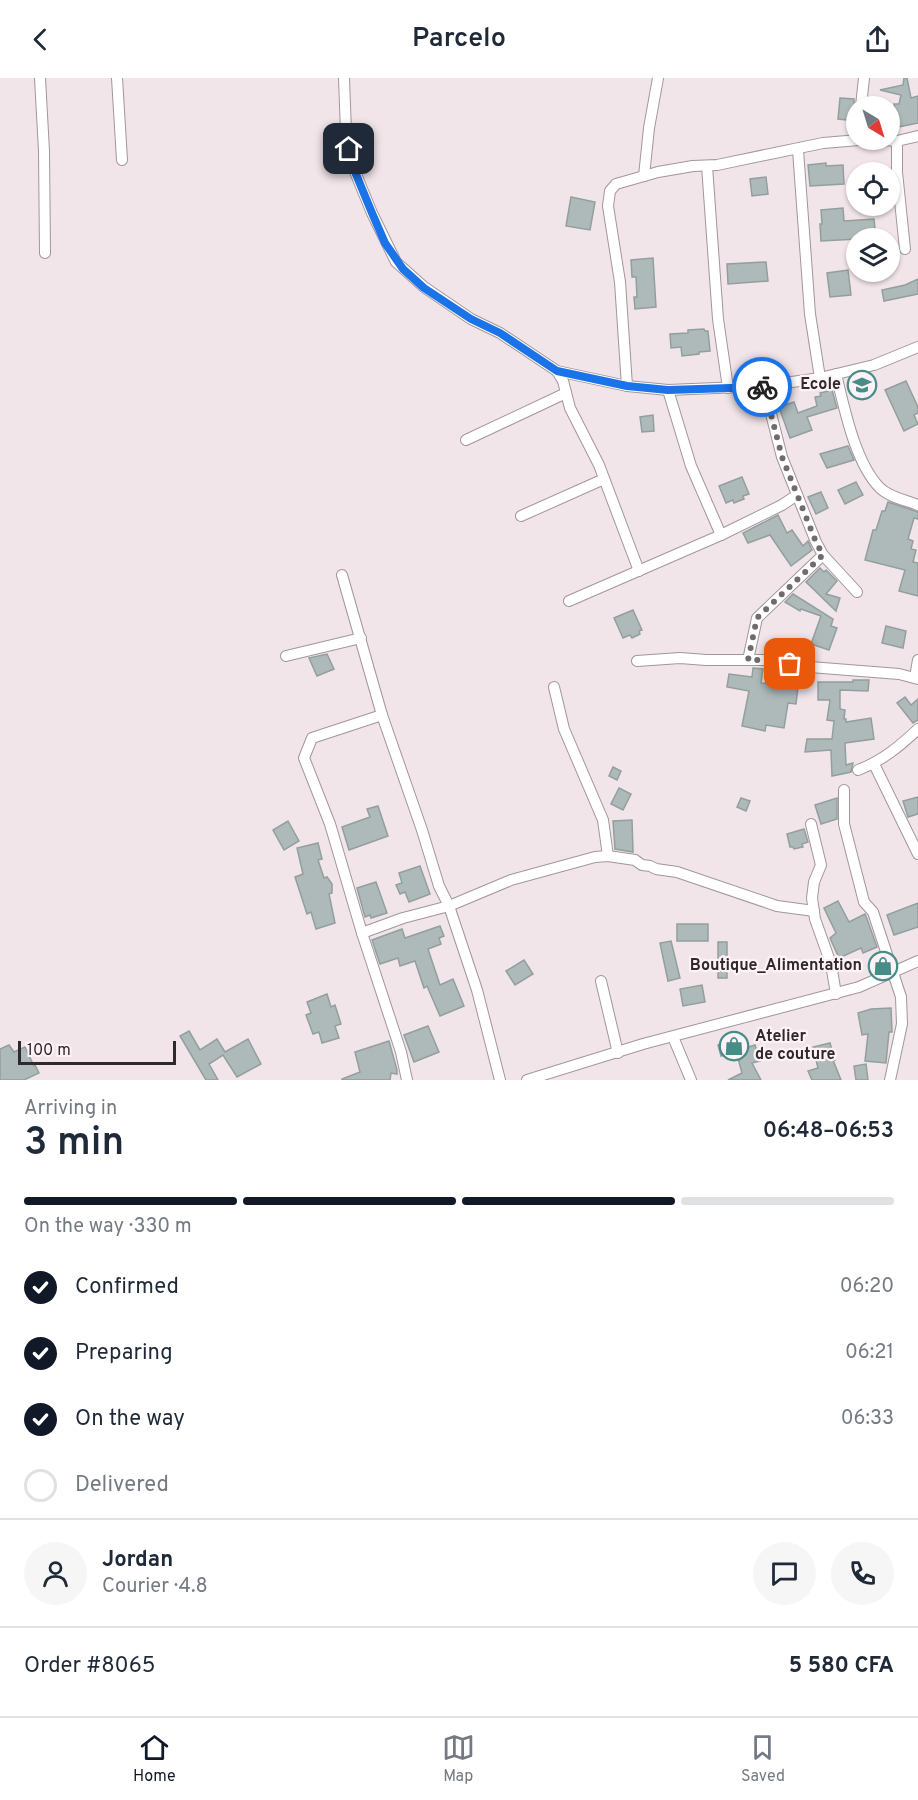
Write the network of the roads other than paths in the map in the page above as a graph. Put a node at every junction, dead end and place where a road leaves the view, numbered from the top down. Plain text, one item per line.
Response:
1 (40, 78) edge
2 (117, 78) edge
3 (344, 78) edge
4 (658, 78) edge
5 (864, 78) edge
6 (862, 96) edge
7 (918, 136) edge
8 (900, 140) edge
9 (846, 141) edge
10 (798, 150) junction
11 (897, 150) edge
12 (122, 160) dead end
13 (708, 166) junction
14 (644, 176) junction
15 (905, 249) dead end
16 (45, 253) dead end
17 (918, 347) edge
18 (557, 371) junction
19 (836, 374) junction
20 (820, 378) junction
21 (627, 386) junction
22 (764, 387) junction
23 (728, 388) junction
24 (668, 390) junction
25 (566, 393) junction
26 (466, 440) dead end
27 (604, 479) junction
28 (796, 495) junction
29 (918, 505) edge
30 (521, 516) dead end
31 (721, 535) junction
32 (823, 555) junction
33 (639, 572) junction
34 (342, 575) dead end
35 (857, 592) dead end
36 (569, 601) dead end
37 (361, 638) junction
38 (286, 657) dead end
39 (748, 660) junction
40 (918, 660) edge
41 (637, 662) dead end
42 (917, 678) edge
43 (554, 687) dead end
44 (382, 715) junction
45 (918, 729) edge
46 (874, 764) junction
47 (858, 770) dead end
48 (844, 790) dead end
49 (811, 824) dead end
50 (918, 854) edge
51 (608, 856) junction
52 (449, 906) junction
53 (814, 911) junction
54 (362, 933) junction
55 (918, 961) edge
56 (894, 971) junction
57 (601, 981) dead end
58 (836, 994) junction
59 (673, 1037) junction
60 (618, 1053) junction
61 (554, 1076) edge
62 (407, 1080) edge
63 (500, 1080) edge
64 (527, 1080) edge
65 (691, 1080) edge
66 (890, 1080) edge

1 - 16 street
2 - 12 street
3 - 18 street
4 - 14 street
5 - 6 street
7 - 8 street
9 - 10 street
10 - 13 street
10 - 20 street
11 - 15 street
13 - 14 street
13 - 23 street
14 - 21 street
17 - 19 street
18 - 21 street
18 - 25 street
19 - 20 street
19 - 29 street
20 - 22 street
21 - 24 street
22 - 23 street
22 - 28 street
23 - 24 street
24 - 31 street
25 - 26 street
25 - 27 street
27 - 30 street
27 - 33 street
28 - 31 street
28 - 32 street
31 - 33 street
32 - 35 street
32 - 39 street
33 - 36 street
34 - 37 street
37 - 38 street
37 - 44 street
39 - 41 street
39 - 42 street
40 - 42 street
43 - 51 street
44 - 52 street
44 - 54 street
45 - 46 street
46 - 47 street
46 - 50 street
48 - 56 street
49 - 53 street
51 - 52 street
51 - 53 street
52 - 54 street
52 - 63 street
53 - 58 street
54 - 62 street
55 - 56 street
56 - 58 street
56 - 66 street
57 - 60 street
58 - 59 street
59 - 60 street
59 - 65 street
60 - 61 street
61 - 64 street

